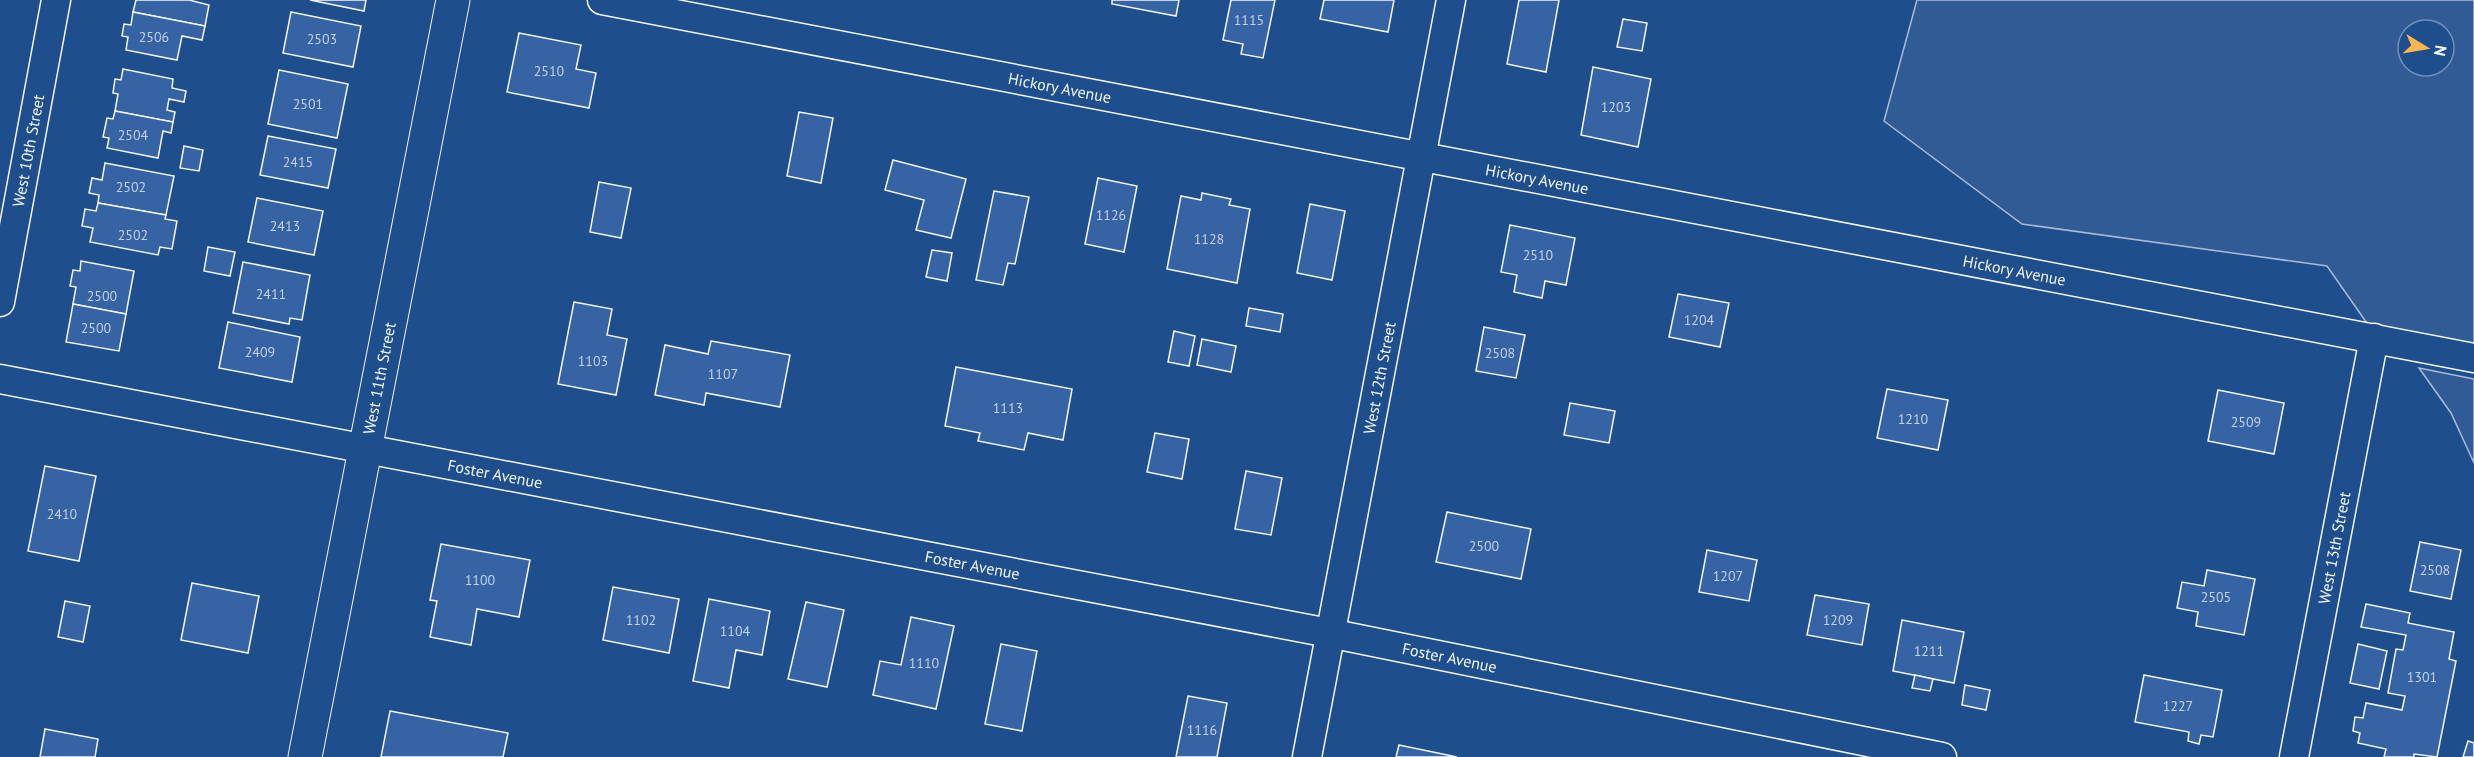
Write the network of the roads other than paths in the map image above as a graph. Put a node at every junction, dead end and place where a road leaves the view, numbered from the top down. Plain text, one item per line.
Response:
1 (56, 0) edge
2 (453, 0) edge
3 (602, 0) edge
4 (1451, 0) edge
5 (1420, 156) junction
6 (0, 302) edge
7 (2374, 338) junction
8 (2474, 358) edge
9 (0, 379) edge
10 (365, 449) junction
11 (1329, 633) junction
12 (305, 757) edge
13 (1307, 757) edge
14 (1942, 757) edge
15 (2294, 757) edge

1 - 6 street, West 10th Street
2 - 10 main road, West 11th Street
3 - 5 street, Hickory Avenue
4 - 5 street, West 12th Street
5 - 7 street, Hickory Avenue
5 - 11 street, West 12th Street
7 - 8 street, Hickory Avenue
7 - 15 street, West 13th Street
9 - 10 street, Foster Avenue
10 - 11 street, Foster Avenue
10 - 12 main road, West 11th Street
11 - 13 street, West 12th Street
11 - 14 street, Foster Avenue

